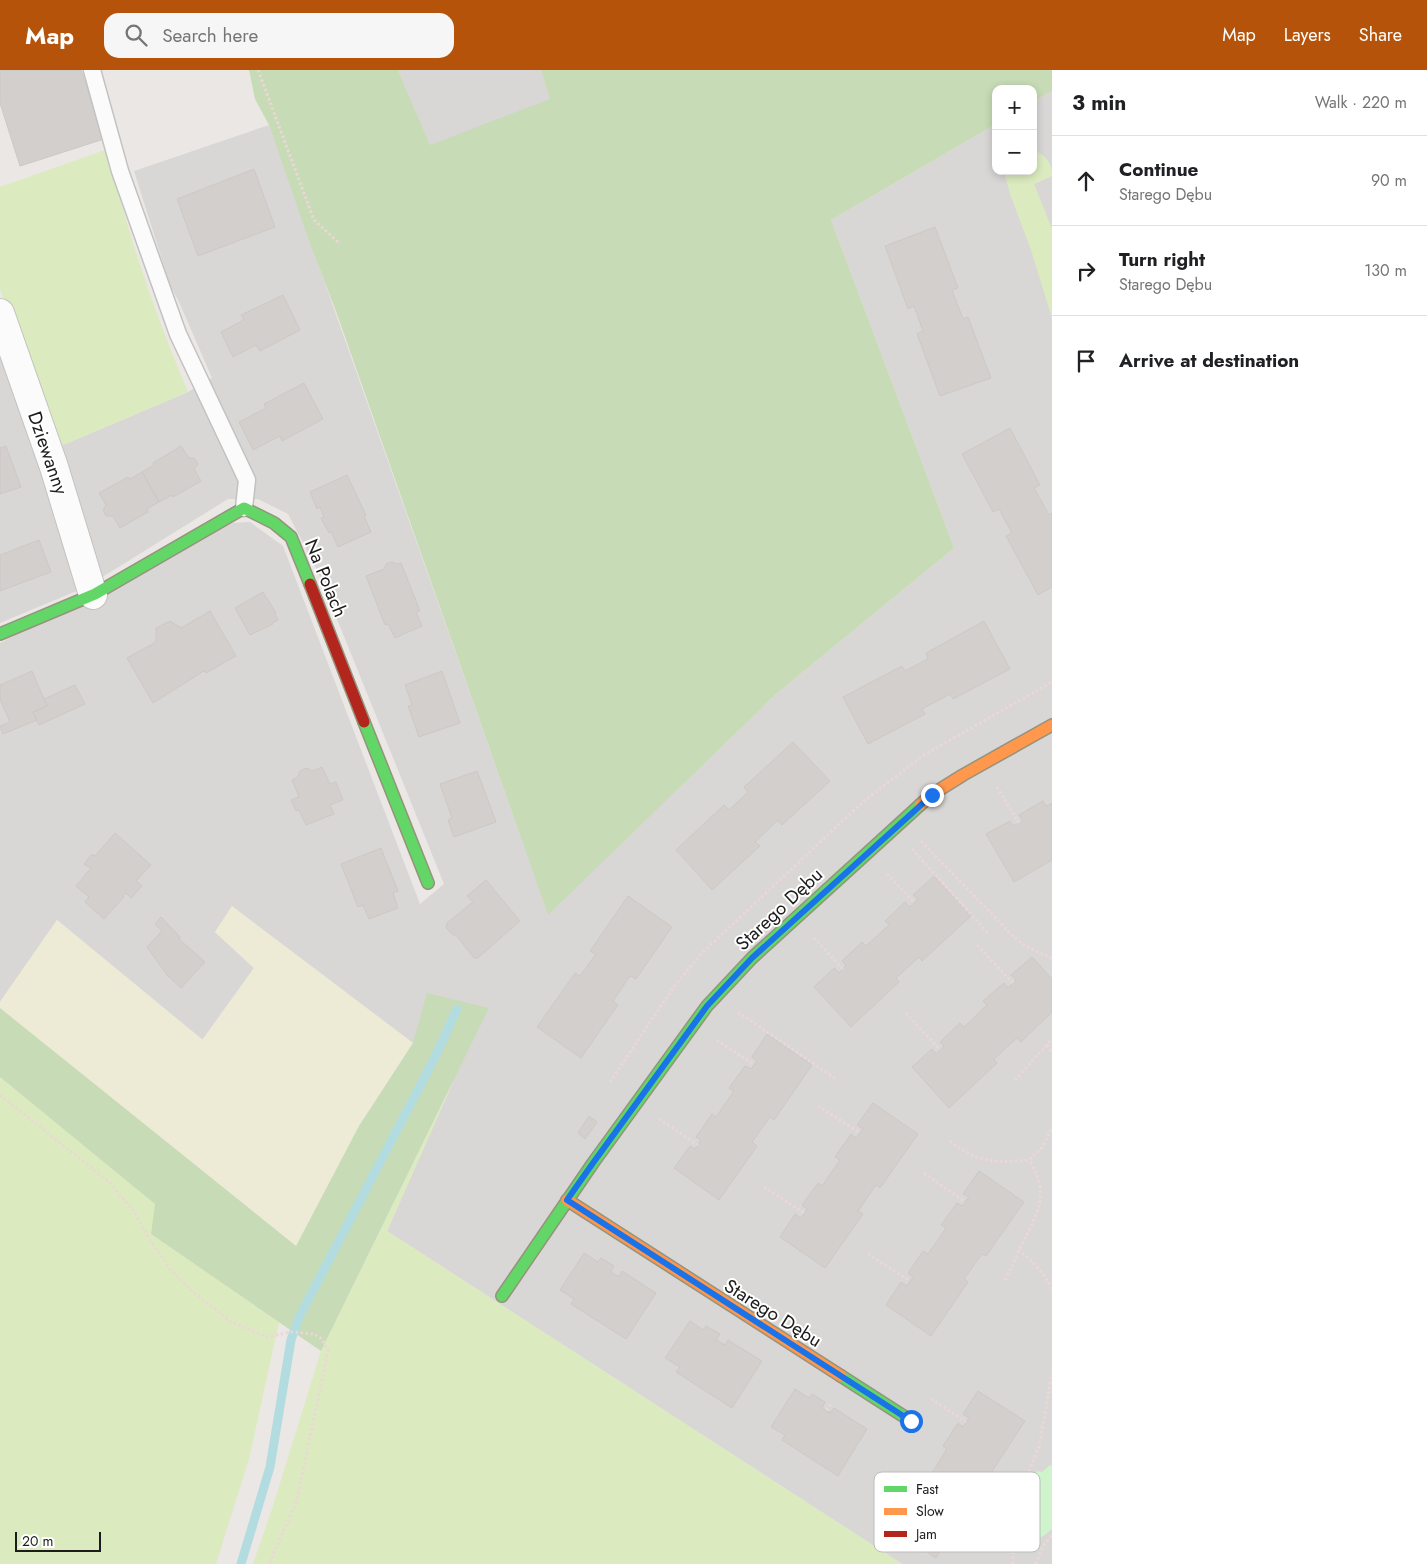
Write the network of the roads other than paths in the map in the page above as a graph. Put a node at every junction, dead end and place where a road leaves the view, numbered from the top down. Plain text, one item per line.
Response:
1 (92, 70) edge
2 (0, 313) edge
3 (244, 508) junction
4 (94, 594) junction
5 (0, 634) edge
6 (1052, 725) edge
7 (428, 883) dead end
8 (567, 1200) junction
9 (502, 1296) dead end
10 (911, 1421) dead end

1 - 3 lane
2 - 4 street, Dziewanny
3 - 4 street
3 - 7 street, Na Polach
4 - 5 street
6 - 8 street, Starego Dębu
8 - 9 street, Starego Dębu
8 - 10 street, Starego Dębu

